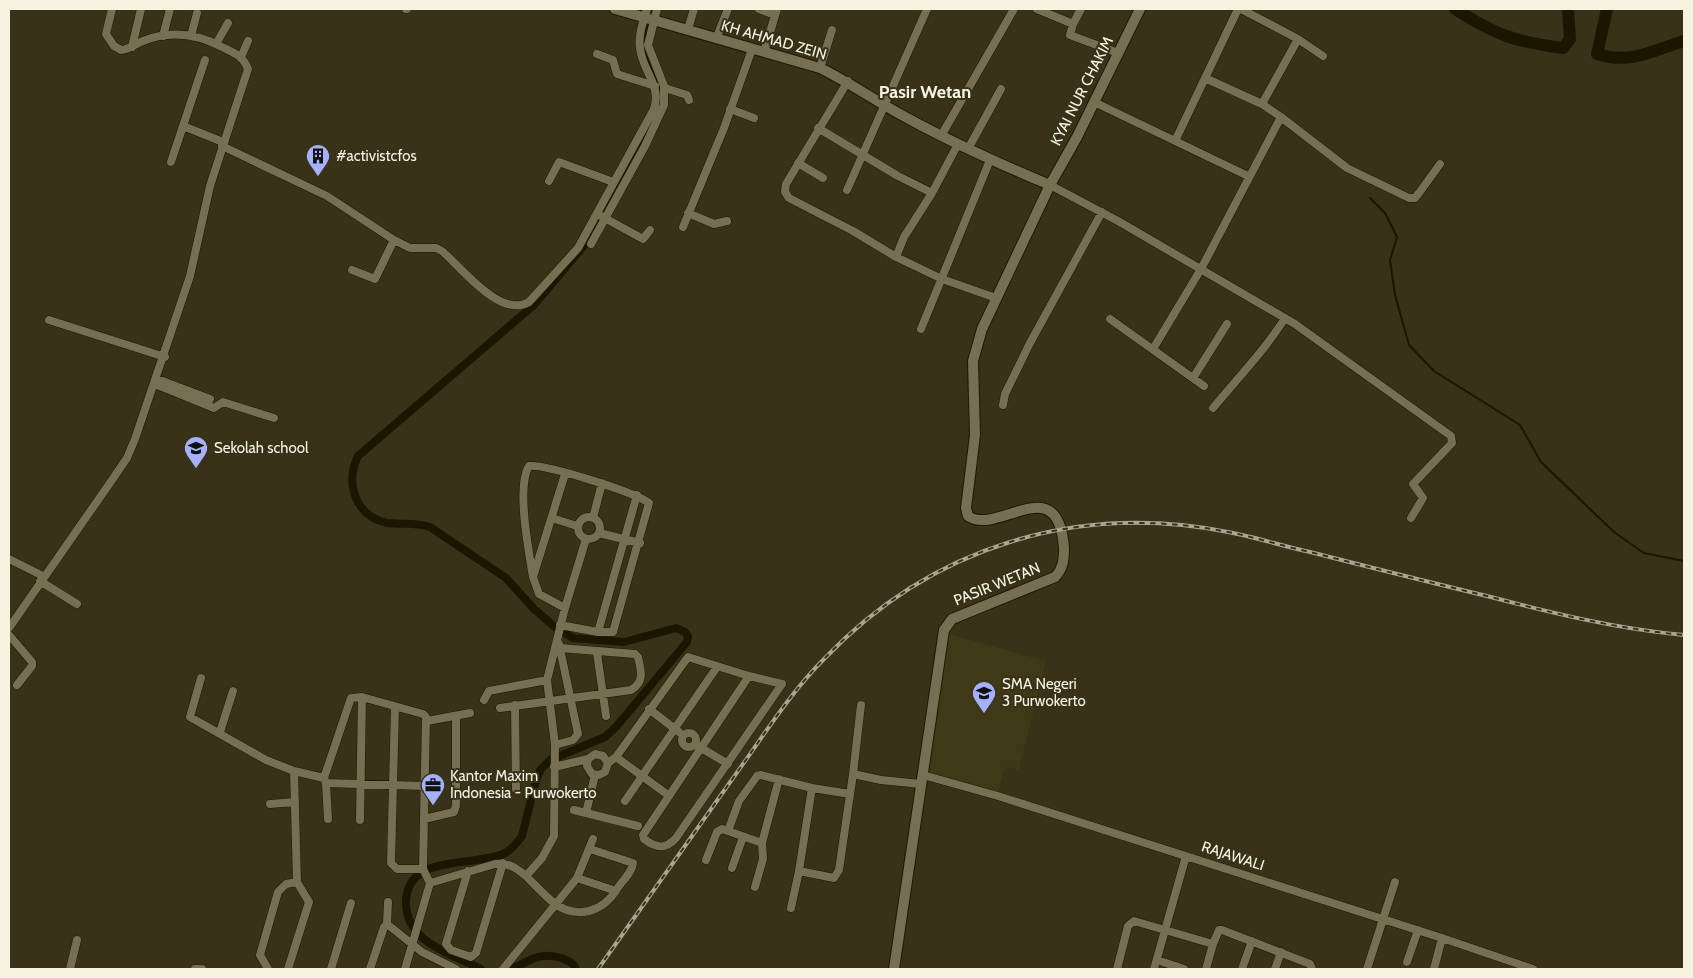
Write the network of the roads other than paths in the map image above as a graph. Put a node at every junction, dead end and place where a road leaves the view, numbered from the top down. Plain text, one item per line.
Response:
1 (112, 9) edge
2 (141, 9) edge
3 (170, 9) edge
4 (615, 9) edge
5 (657, 9) edge
6 (694, 9) edge
7 (728, 9) edge
8 (760, 9) edge
9 (927, 9) edge
10 (1014, 9) edge
11 (1037, 9) edge
12 (1081, 9) edge
13 (1140, 9) edge
14 (1239, 9) edge
15 (776, 12) edge
16 (197, 13) dead end
17 (649, 17) edge
18 (228, 23) dead end
19 (1073, 24) junction
20 (688, 29) junction
21 (832, 30) dead end
22 (163, 36) junction
23 (191, 36) junction
24 (1298, 38) junction
25 (716, 39) junction
26 (248, 41) dead end
27 (216, 44) junction
28 (132, 47) junction
29 (752, 49) junction
30 (764, 52) junction
31 (1118, 53) junction
32 (597, 54) dead end
33 (1323, 56) dead end
34 (240, 57) junction
35 (206, 60) dead end
36 (820, 68) junction
37 (1205, 78) junction
38 (848, 81) junction
39 (655, 86) junction
40 (665, 88) junction
41 (1001, 89) dead end
42 (689, 100) dead end
43 (1094, 102) junction
44 (1262, 104) junction
45 (884, 105) junction
46 (730, 109) junction
47 (1281, 116) junction
48 (754, 118) dead end
49 (183, 126) junction
50 (818, 128) junction
51 (941, 136) junction
52 (1174, 141) junction
53 (223, 144) junction
54 (958, 144) junction
55 (968, 150) junction
56 (863, 154) junction
57 (990, 160) junction
58 (170, 162) dead end
59 (798, 163) junction
60 (1440, 164) dead end
61 (1248, 176) junction
62 (823, 178) dead end
63 (549, 181) dead end
64 (613, 182) junction
65 (1050, 186) junction
66 (847, 190) dead end
67 (932, 193) junction
68 (1102, 212) junction
69 (688, 213) junction
70 (601, 216) junction
71 (727, 221) dead end
72 (682, 227) dead end
73 (650, 230) dead end
74 (394, 240) junction
75 (591, 244) dead end
76 (896, 257) junction
77 (1201, 269) junction
78 (352, 270) dead end
79 (942, 279) junction
80 (996, 298) junction
81 (1284, 318) junction
82 (1110, 319) dead end
83 (49, 320) dead end
84 (1227, 324) dead end
85 (921, 329) dead end
86 (1153, 349) junction
87 (165, 357) junction
88 (1193, 378) junction
89 (156, 381) junction
90 (1204, 386) dead end
91 (210, 399) dead end
92 (1003, 405) dead end
93 (1213, 408) dead end
94 (274, 418) dead end
95 (565, 474) junction
96 (602, 483) junction
97 (637, 495) junction
98 (552, 518) junction
99 (593, 518) junction
100 (1411, 518) dead end
101 (577, 526) junction
102 (599, 533) junction
103 (586, 539) junction
104 (626, 539) junction
105 (640, 543) junction
106 (9, 559) edge
107 (534, 577) junction
108 (42, 579) junction
109 (77, 604) dead end
110 (564, 608) junction
111 (9, 628) edge
112 (558, 632) junction
113 (598, 632) junction
114 (9, 635) edge
115 (560, 648) junction
116 (597, 653) junction
117 (717, 667) junction
118 (749, 676) junction
119 (201, 678) dead end
120 (546, 680) junction
121 (17, 685) dead end
122 (233, 691) dead end
123 (603, 694) junction
124 (362, 697) junction
125 (570, 698) junction
126 (484, 700) dead end
127 (549, 701) junction
128 (515, 705) junction
129 (861, 705) dead end
130 (395, 706) junction
131 (500, 708) dead end
132 (649, 709) junction
133 (470, 713) dead end
134 (456, 716) junction
135 (606, 716) dead end
136 (427, 721) junction
137 (676, 729) junction
138 (220, 732) junction
139 (555, 745) junction
140 (698, 746) junction
141 (616, 757) junction
142 (588, 759) junction
143 (554, 762) junction
144 (608, 764) junction
145 (728, 764) junction
146 (294, 771) junction
147 (853, 774) junction
148 (595, 775) junction
149 (642, 776) junction
150 (780, 779) junction
151 (922, 780) junction
152 (325, 781) junction
153 (360, 784) junction
154 (392, 785) junction
155 (425, 786) junction
156 (812, 788) junction
157 (516, 789) dead end
158 (850, 794) junction
159 (668, 795) junction
160 (295, 802) junction
161 (625, 802) dead end
162 (270, 804) dead end
163 (574, 810) dead end
164 (586, 813) junction
165 (328, 819) dead end
166 (424, 819) junction
167 (360, 820) dead end
168 (638, 826) dead end
169 (728, 831) junction
170 (743, 837) junction
171 (592, 839) dead end
172 (762, 844) junction
173 (590, 849) junction
174 (1186, 856) junction
175 (706, 860) dead end
176 (503, 863) junction
177 (732, 868) dead end
178 (423, 870) junction
179 (468, 871) junction
180 (798, 871) junction
181 (526, 876) junction
182 (577, 878) junction
183 (429, 880) junction
184 (297, 882) junction
185 (1395, 882) dead end
186 (755, 887) dead end
187 (616, 891) junction
188 (388, 902) dead end
189 (351, 903) dead end
190 (555, 904) junction
191 (791, 908) dead end
192 (1384, 920) junction
193 (387, 924) junction
194 (1166, 929) junction
195 (1418, 930) junction
196 (1442, 938) junction
197 (77, 940) dead end
198 (1252, 940) junction
199 (412, 944) junction
200 (1214, 944) junction
201 (1282, 952) junction
202 (1157, 960) junction
203 (1406, 962) dead end
204 (443, 966) edge
205 (70, 969) edge
206 (195, 969) edge
207 (202, 969) edge
208 (268, 969) edge
209 (288, 969) edge
210 (330, 969) edge
211 (370, 969) edge
212 (405, 969) edge
213 (456, 969) edge
214 (503, 969) edge
215 (894, 969) edge
216 (1117, 969) edge
217 (1154, 969) edge
218 (1184, 969) edge
219 (1206, 969) edge
220 (1242, 969) edge
221 (1275, 969) edge
222 (1312, 969) edge
223 (1368, 969) edge
224 (1434, 969) edge
225 (1533, 969) edge

1 - 28 street
2 - 28 street
3 - 22 street
4 - 17 street, KH AHMAD ZEIN
5 - 17 street
6 - 20 street
7 - 25 street
8 - 15 street
9 - 45 street
10 - 51 street
11 - 19 street
12 - 19 street
13 - 31 street, KYAI NUR CHAKIM
14 - 24 street
14 - 37 street
15 - 30 street
16 - 23 street
17 - 20 street, KH AHMAD ZEIN
17 - 39 street
17 - 40 street
18 - 27 street
19 - 31 street
20 - 25 street, KH AHMAD ZEIN
21 - 36 street
22 - 23 street
22 - 28 street
23 - 27 street
24 - 33 street
24 - 44 street
25 - 29 street, KH AHMAD ZEIN
26 - 34 street
27 - 34 street
29 - 30 street, KH AHMAD ZEIN
29 - 46 street
30 - 36 street, KH AHMAD ZEIN
31 - 43 street, KYAI NUR CHAKIM
32 - 39 street
34 - 53 street
35 - 49 street
36 - 38 street, KH AHMAD ZEIN
37 - 44 street
37 - 52 street
38 - 45 street, KH AHMAD ZEIN
38 - 50 street
39 - 64 street
40 - 42 street
40 - 70 street
41 - 55 street
43 - 52 street
43 - 65 street, KYAI NUR CHAKIM
44 - 47 street
45 - 51 street, KH AHMAD ZEIN
45 - 56 street
46 - 48 street
46 - 69 street
47 - 60 street
47 - 61 street
49 - 53 street
49 - 58 street
50 - 56 street
50 - 59 street
51 - 54 street, KH AHMAD ZEIN
52 - 61 street
53 - 74 street
53 - 87 street
54 - 55 street, KH AHMAD ZEIN
54 - 67 street
55 - 57 street, KH AHMAD ZEIN
56 - 66 street
56 - 67 street
57 - 65 street, KH AHMAD ZEIN
57 - 79 street
59 - 62 street
59 - 76 street
61 - 77 street
63 - 64 street
64 - 70 street
65 - 68 street
65 - 80 street, PASIR WETAN
67 - 76 street
68 - 77 street
68 - 92 street
69 - 71 street
69 - 72 street
70 - 73 street
70 - 74 street
70 - 75 street
74 - 78 street
76 - 79 street
77 - 81 street
77 - 86 street
79 - 80 street
79 - 85 street
80 - 151 street, PASIR WETAN
81 - 93 street
81 - 100 street
82 - 86 street
83 - 87 street
84 - 88 street
86 - 88 street
87 - 89 street
88 - 90 street
89 - 91 street
89 - 94 street
89 - 108 street
95 - 96 street
95 - 98 street
95 - 107 street
96 - 97 street
96 - 99 street
97 - 104 street
97 - 105 street
98 - 101 street
98 - 107 street
99 - 101 street
99 - 102 street
101 - 103 street
102 - 103 street
102 - 104 street
103 - 110 street
104 - 105 street
104 - 113 street
105 - 113 street
106 - 108 street
107 - 110 street
108 - 109 street
108 - 111 street
110 - 112 street
112 - 113 street
112 - 115 street
112 - 120 street
114 - 121 street
115 - 116 street
115 - 125 street
116 - 123 street
116 - 123 street
117 - 118 street
117 - 132 street
117 - 137 street
118 - 140 street
118 - 145 street
119 - 138 street
120 - 126 street
120 - 127 street
122 - 138 street
123 - 125 street
123 - 135 street
124 - 130 street
124 - 152 street
124 - 153 street
125 - 127 street
125 - 139 street
127 - 128 street
127 - 139 street
128 - 131 street
128 - 157 street
129 - 147 street
130 - 136 street
130 - 154 street
132 - 137 street
132 - 141 street
133 - 134 street
134 - 136 street
134 - 166 street
136 - 155 street
137 - 140 street
137 - 149 street
138 - 146 street
139 - 143 street
140 - 145 street
140 - 159 street
141 - 144 street
141 - 149 street
142 - 143 street
142 - 144 street
142 - 148 street
143 - 181 street
144 - 148 street
145 - 159 street
146 - 152 street
146 - 160 street
147 - 151 street, RAJAWALI
147 - 158 street
148 - 164 street
149 - 159 street
149 - 161 street
150 - 156 street
150 - 169 street
150 - 172 street
151 - 174 street, RAJAWALI
151 - 215 street, PASIR WETAN
152 - 153 street
152 - 165 street
153 - 154 street
153 - 167 street
154 - 155 street
154 - 178 street
155 - 166 street
156 - 158 street
156 - 180 street
158 - 180 street
160 - 162 street
160 - 184 street
163 - 164 street
164 - 168 street
166 - 178 street
169 - 170 street
169 - 175 street
170 - 172 street
170 - 177 street
171 - 173 street
172 - 186 street
173 - 182 street
173 - 187 street
174 - 192 street, RAJAWALI
174 - 194 street
176 - 179 street
176 - 179 street
176 - 181 street
178 - 183 street
179 - 183 street
180 - 191 street
181 - 190 street
182 - 187 street
182 - 190 street
183 - 199 street
184 - 208 street
184 - 209 street
185 - 192 street
187 - 190 street
188 - 193 street
189 - 210 street
190 - 214 street
192 - 195 street, RAJAWALI
192 - 223 street
193 - 199 street
193 - 211 street
194 - 200 street
194 - 202 street
194 - 216 street
195 - 196 street, RAJAWALI
195 - 203 street
196 - 224 street
196 - 225 street, RAJAWALI
197 - 205 street
198 - 200 street
198 - 201 street
198 - 220 street
199 - 204 street
199 - 212 street
200 - 219 street
201 - 221 street
201 - 222 street
202 - 217 street
202 - 218 street
204 - 213 street
206 - 207 street

